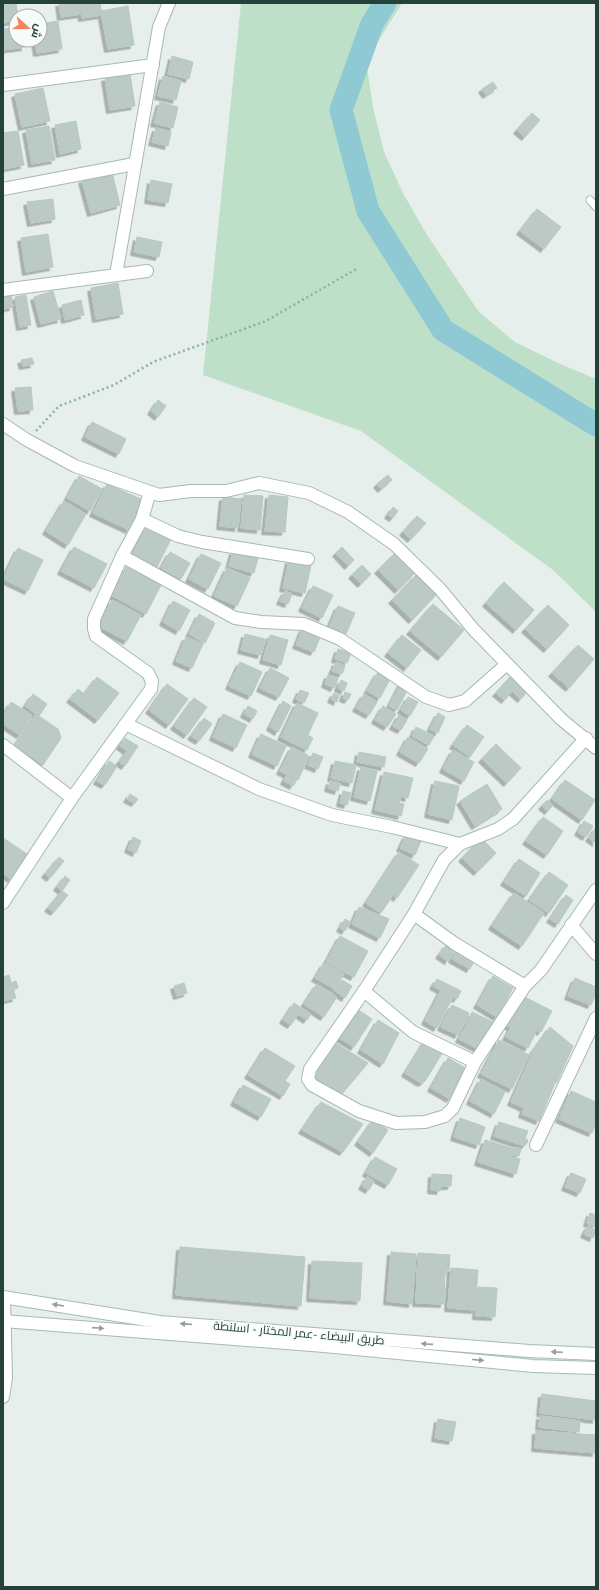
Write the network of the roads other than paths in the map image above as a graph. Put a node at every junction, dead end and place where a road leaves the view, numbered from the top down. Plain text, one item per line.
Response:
1 (169, 3) edge
2 (152, 65) junction
3 (3, 85) edge
4 (134, 164) junction
5 (3, 189) edge
6 (590, 200) dead end
7 (596, 207) edge
8 (147, 271) dead end
9 (116, 275) junction
10 (3, 290) edge
11 (3, 424) edge
12 (150, 492) junction
13 (142, 519) junction
14 (122, 556) junction
15 (308, 559) dead end
16 (507, 664) junction
17 (126, 724) junction
18 (586, 738) junction
19 (3, 745) edge
20 (596, 748) edge
21 (72, 798) junction
22 (460, 844) junction
23 (596, 890) edge
24 (3, 903) edge
25 (414, 914) junction
26 (572, 926) junction
27 (596, 954) edge
28 (525, 986) junction
29 (364, 991) junction
30 (596, 1018) edge
31 (475, 1062) junction
32 (536, 1145) dead end
33 (4, 1297) edge
34 (4, 1321) edge
35 (596, 1354) edge
36 (596, 1368) edge
37 (3, 1397) edge

1 - 2 street
2 - 3 street
2 - 4 street
4 - 5 street
4 - 9 street
6 - 7 lane
8 - 9 street
9 - 10 street
11 - 12 street
12 - 13 street
12 - 16 street
13 - 14 street
13 - 15 street
14 - 16 street
14 - 17 street
16 - 18 street
17 - 21 street
17 - 22 street
18 - 20 street
18 - 22 street
19 - 21 street
21 - 24 street
22 - 25 street
23 - 26 street
25 - 28 street
25 - 29 street
26 - 27 street
26 - 28 street
28 - 31 street
29 - 31 street
29 - 31 street
30 - 32 street
33 - 34 street
35 -> 33 street, طريق البيضاء -عمر المختار - اسلنطة
34 -> 36 street, طريق البيضاء -عمر المختار - اسلنطة
34 - 37 street

